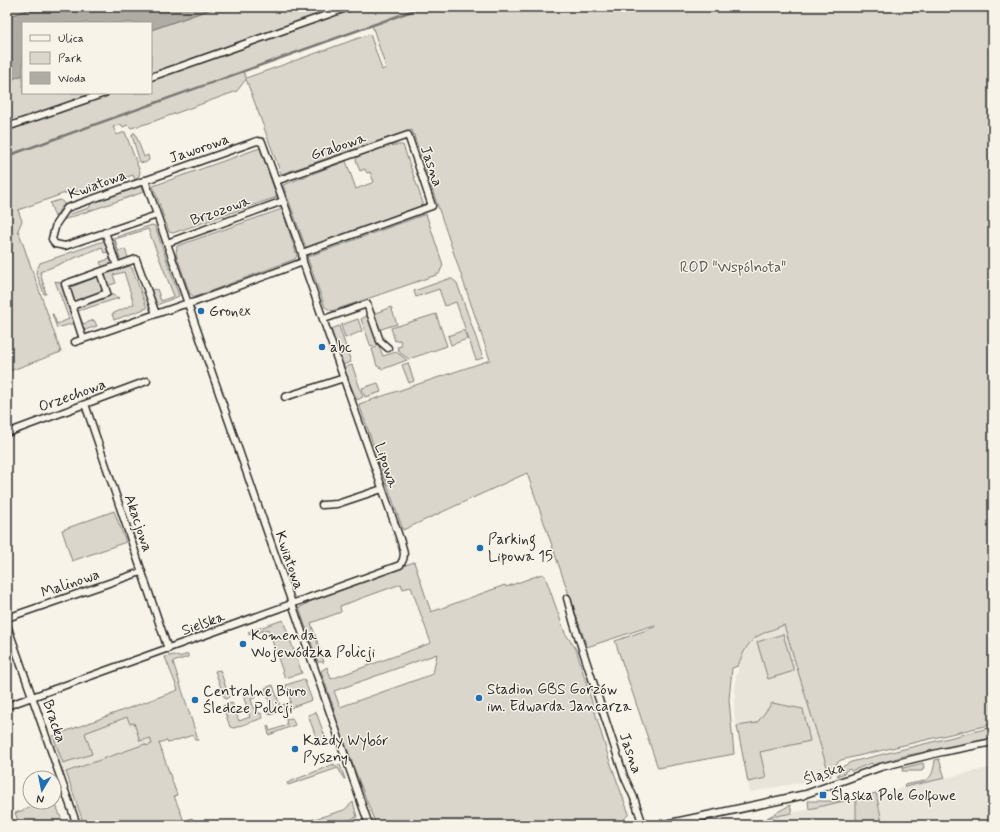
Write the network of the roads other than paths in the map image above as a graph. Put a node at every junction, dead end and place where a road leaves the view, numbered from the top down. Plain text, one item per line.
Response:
1 (349, 7) edge
2 (152, 77) edge
3 (102, 94) edge
4 (7, 127) edge
5 (408, 135) joint
6 (261, 142) joint
7 (145, 180) junction
8 (276, 181) junction
9 (283, 201) junction
10 (157, 215) junction
11 (105, 232) junction
12 (167, 243) junction
13 (302, 253) junction
14 (303, 262) junction
15 (118, 266) junction
16 (100, 272) junction
17 (188, 303) junction
18 (72, 306) junction
19 (156, 314) junction
20 (324, 319) junction
21 (83, 339) junction
22 (75, 342) dead end
23 (388, 348) dead end
24 (344, 378) junction
25 (147, 381) dead end
26 (285, 397) dead end
27 (85, 404) junction
28 (7, 433) edge
29 (382, 489) junction
30 (322, 505) dead end
31 (404, 560) joint
32 (141, 572) junction
33 (568, 598) dead end
34 (292, 605) junction
35 (7, 618) edge
36 (7, 625) edge
37 (168, 649) junction
38 (32, 697) junction
39 (7, 706) edge
40 (993, 742) edge
41 (803, 795) joint
42 (77, 825) edge
43 (368, 825) edge
44 (643, 825) edge
45 (664, 825) edge

1 - 2 street
3 - 4 street
5 - 8 street, Grabowa
5 - 13 street, Jasna
6 - 7 street, Jaworowa
6 - 8 street, Lipowa
7 - 10 street, Kwiatowa
7 - 11 street, Kwiatowa
8 - 9 street, Lipowa
9 - 12 street, Brzozowa
9 - 13 street, Lipowa
10 - 11 street, Kwiatowa
10 - 12 street, Kwiatowa
11 - 15 street
12 - 17 street, Kwiatowa
13 - 14 street, Lipowa
14 - 17 street
14 - 20 street, Lipowa
15 - 16 street
15 - 19 street
16 - 18 street
16 - 18 street
17 - 19 street
17 - 34 street, Kwiatowa
18 - 21 street
19 - 21 street
20 - 23 street
20 - 24 street, Lipowa
21 - 22 street
24 - 26 street
24 - 29 street, Lipowa
25 - 27 street, Orzechowa
27 - 28 street, Orzechowa
27 - 32 street, Akacjowa
29 - 30 street
29 - 31 street, Lipowa
31 - 34 street, Sielska
32 - 35 street, Malinowa
32 - 37 street, Akacjowa
33 - 44 street, Jasna
34 - 37 street, Sielska
34 - 43 street, Kwiatowa
36 - 38 street, Bracka
37 - 38 street, Sielska
38 - 39 street, Sielska
38 - 42 street, Bracka
40 - 41 street, Śląska
41 - 45 street, Śląska

